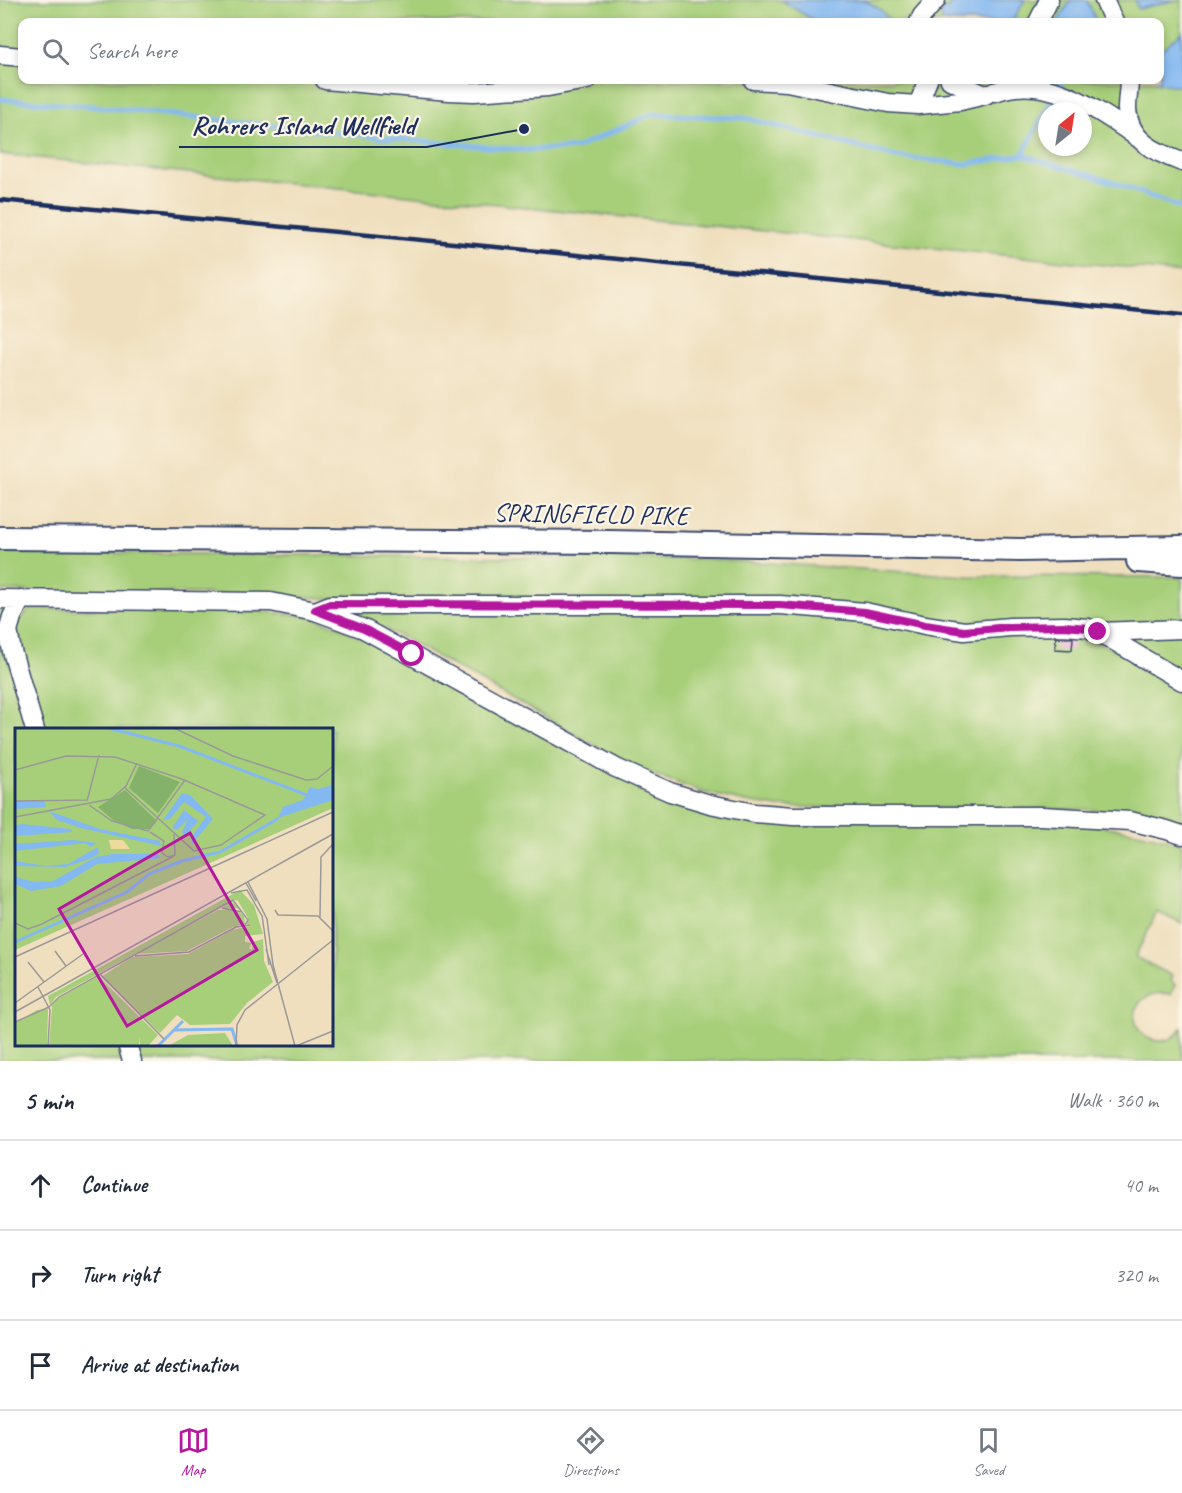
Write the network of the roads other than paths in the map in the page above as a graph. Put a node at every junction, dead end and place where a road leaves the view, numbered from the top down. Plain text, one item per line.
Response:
1 (936, 0) edge
2 (1049, 0) edge
3 (1104, 0) edge
4 (920, 18) edge
5 (1040, 18) edge
6 (1112, 18) edge
7 (0, 56) edge
8 (18, 57) edge
9 (370, 84) edge
10 (565, 84) edge
11 (797, 84) edge
12 (926, 84) edge
13 (970, 84) edge
14 (1129, 84) edge
15 (995, 89) edge
16 (918, 105) junction
17 (1140, 139) junction
18 (1182, 162) edge
19 (0, 538) edge
20 (1182, 547) edge
21 (1020, 550) junction
22 (1182, 564) edge
23 (0, 599) edge
24 (21, 599) junction
25 (315, 610) junction
26 (1182, 628) edge
27 (1098, 632) junction
28 (1182, 681) edge
29 (35, 728) edge
30 (1182, 835) edge
31 (128, 1046) edge
32 (132, 1061) edge

1 - 4 lane
2 - 5 lane
3 - 6 lane
7 - 8 lane
9 - 10 lane
11 - 16 lane
12 - 16 lane
13 - 15 lane
14 - 17 lane
15 - 16 lane
15 - 17 lane
17 - 18 lane
19 - 21 main road, SPRINGFIELD PIKE
20 - 21 main road, SPRINGFIELD PIKE
21 - 22 main road
23 - 24 lane
24 - 25 lane
24 - 29 lane
25 - 27 lane
25 - 30 lane
26 - 27 lane
27 - 28 lane
31 - 32 lane

